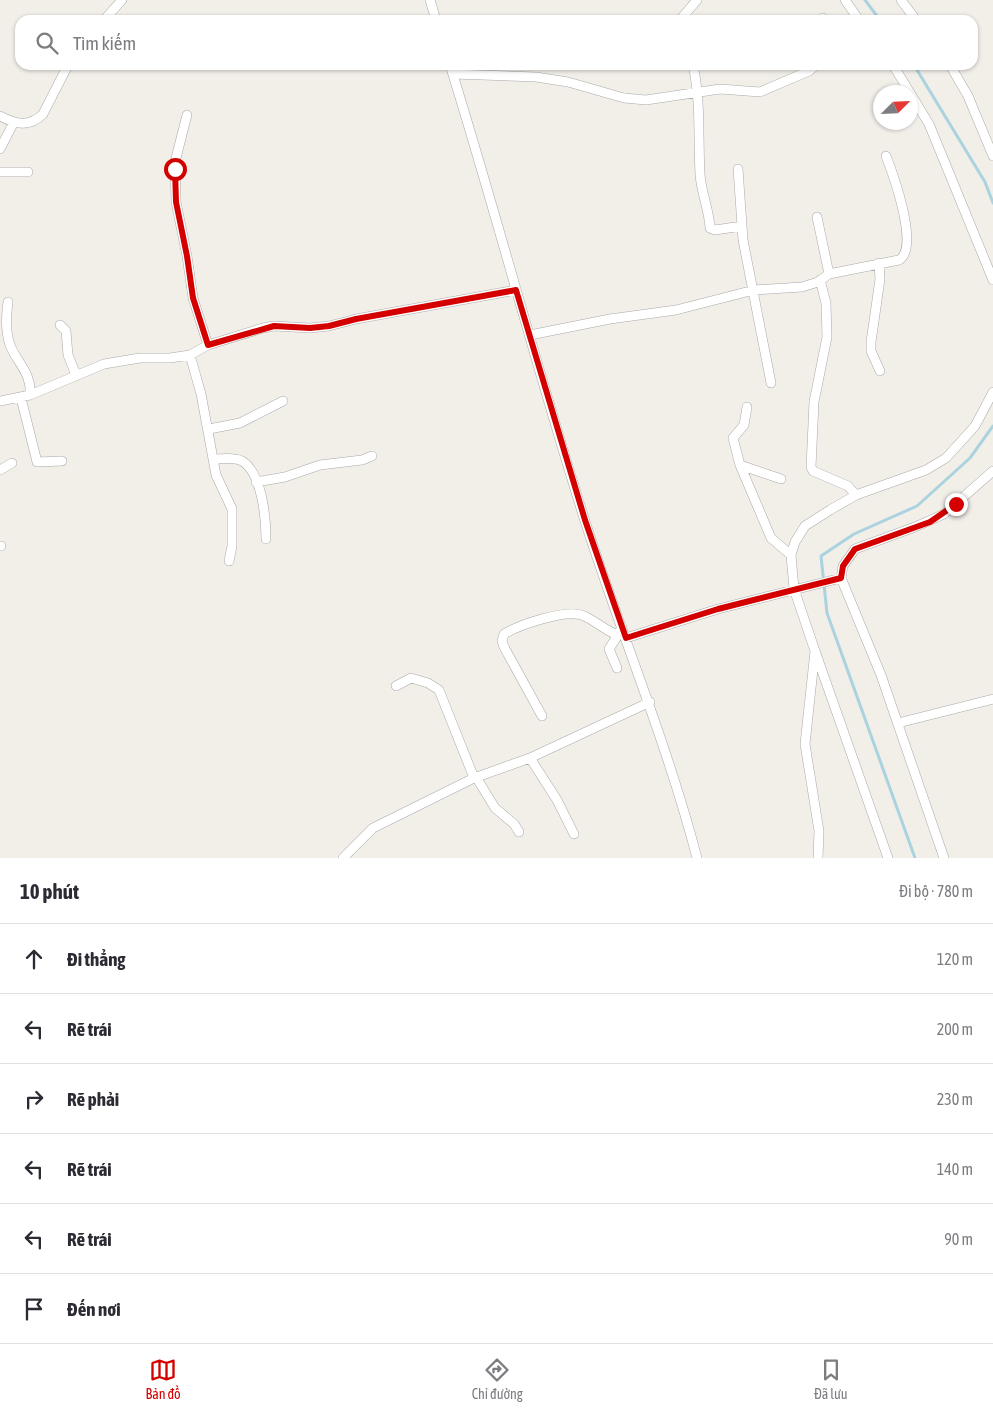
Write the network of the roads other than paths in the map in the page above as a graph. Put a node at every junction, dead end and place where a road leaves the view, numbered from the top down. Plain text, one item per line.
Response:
1 (122, 0) edge
2 (430, 0) edge
3 (697, 0) edge
4 (844, 0) edge
5 (901, 0) edge
6 (108, 15) edge
7 (434, 15) edge
8 (684, 15) edge
9 (855, 15) edge
10 (912, 15) edge
11 (65, 70) edge
12 (452, 70) edge
13 (462, 70) edge
14 (694, 70) edge
15 (810, 70) edge
16 (896, 70) edge
17 (953, 70) edge
18 (698, 92) junction
19 (187, 115) dead end
20 (0, 116) edge
21 (13, 124) junction
22 (0, 149) edge
23 (886, 156) dead end
24 (993, 156) edge
25 (738, 169) dead end
26 (0, 172) edge
27 (28, 172) dead end
28 (817, 217) dead end
29 (742, 226) junction
30 (879, 264) junction
31 (829, 274) junction
32 (820, 280) junction
33 (993, 280) edge
34 (516, 290) junction
35 (754, 290) junction
36 (8, 302) dead end
37 (60, 325) dead end
38 (530, 335) junction
39 (208, 345) junction
40 (190, 355) junction
41 (880, 371) dead end
42 (76, 375) junction
43 (771, 383) dead end
44 (993, 392) edge
45 (25, 396) junction
46 (284, 400) dead end
47 (0, 401) edge
48 (747, 406) dead end
49 (209, 429) junction
50 (372, 456) dead end
51 (214, 460) junction
52 (62, 461) dead end
53 (12, 464) dead end
54 (740, 465) junction
55 (0, 470) edge
56 (993, 471) edge
57 (781, 480) dead end
58 (256, 482) junction
59 (856, 495) junction
60 (266, 539) dead end
61 (792, 555) junction
62 (229, 561) dead end
63 (839, 578) junction
64 (797, 588) junction
65 (622, 633) junction
66 (815, 651) junction
67 (617, 668) dead end
68 (396, 686) dead end
69 (993, 699) edge
70 (650, 702) junction
71 (542, 716) dead end
72 (898, 723) junction
73 (530, 758) junction
74 (475, 778) junction
75 (519, 832) dead end
76 (574, 834) dead end
77 (345, 857) edge
78 (697, 858) edge
79 (818, 858) edge
80 (888, 858) edge
81 (944, 858) edge

1 - 6 street
2 - 7 street
3 - 8 street
4 - 9 street
5 - 10 street
11 - 21 street
12 - 34 street
13 - 18 street
14 - 18 street
15 - 18 street
16 - 33 street
17 - 24 street
18 - 29 street
19 - 39 street
20 - 21 street
21 - 22 street
23 - 30 street
25 - 29 street
26 - 27 street
28 - 31 street
29 - 35 street
30 - 31 street
30 - 41 street
31 - 32 street
32 - 35 street
32 - 59 street
34 - 38 street
34 - 39 street
35 - 38 street
35 - 43 street
36 - 45 street
37 - 42 street
38 - 65 street
39 - 40 street
40 - 42 street
40 - 49 street
42 - 45 street
44 - 59 street
45 - 47 street
45 - 52 street
46 - 49 street
48 - 54 street
49 - 51 street
50 - 58 street
51 - 58 street
51 - 62 street
53 - 55 street
54 - 57 street
54 - 61 street
56 - 63 street
58 - 60 street
59 - 61 street
61 - 64 street
63 - 64 street
63 - 72 street
64 - 65 street
64 - 66 street
65 - 67 street
65 - 70 street
65 - 71 street
66 - 79 street
66 - 80 street
68 - 74 street
69 - 72 street
70 - 73 street
70 - 78 street
72 - 81 street
73 - 74 street
73 - 76 street
74 - 75 street
74 - 77 street

